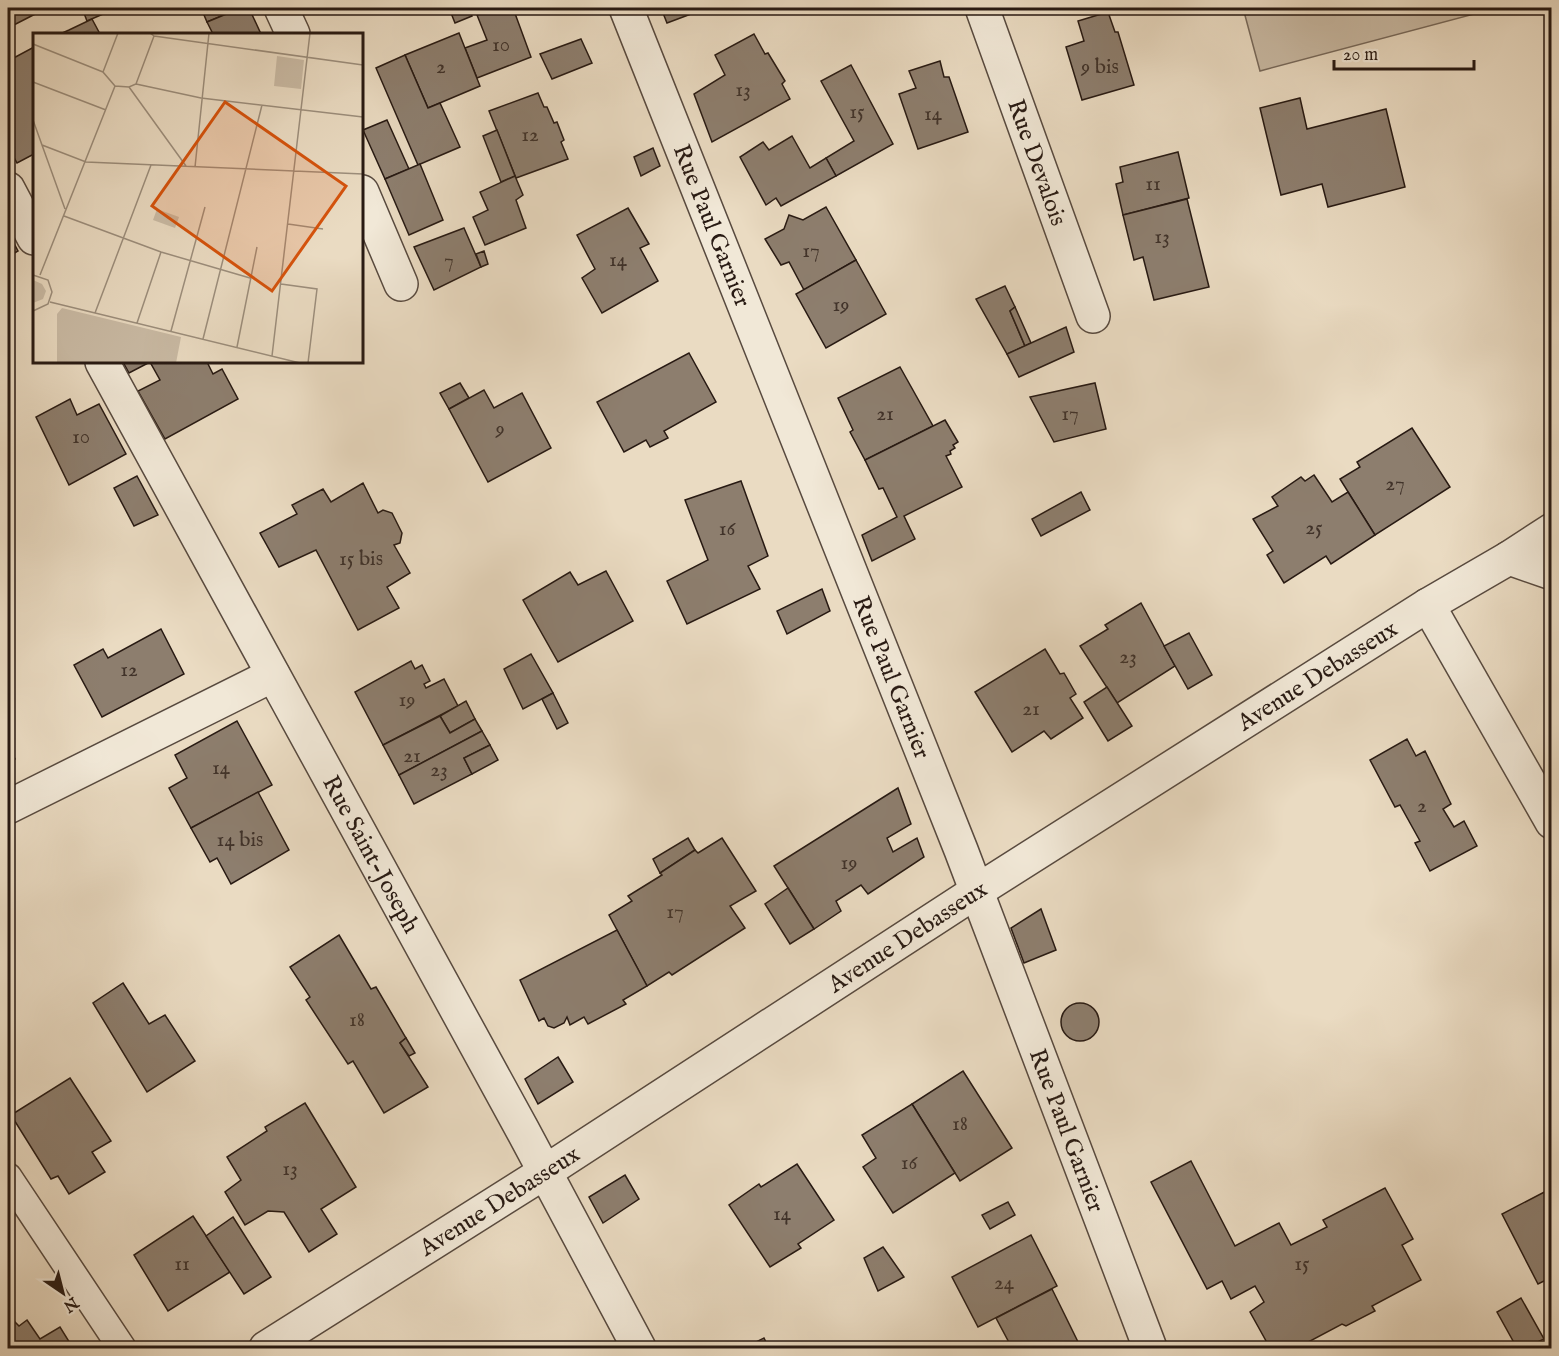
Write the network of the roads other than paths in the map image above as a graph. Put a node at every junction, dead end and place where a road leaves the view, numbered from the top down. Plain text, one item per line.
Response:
1 (281, 8) edge
2 (626, 8) edge
3 (982, 8) edge
4 (293, 33) edge
5 (8, 189) edge
6 (363, 194) edge
7 (33, 236) edge
8 (401, 284) dead end
9 (1093, 316) dead end
10 (103, 363) edge
11 (1551, 530) edge
12 (1509, 558) junction
13 (1551, 573) edge
14 (1428, 605) junction
15 (273, 675) junction
16 (8, 807) edge
17 (1551, 822) edge
18 (977, 891) junction
19 (545, 1172) junction
20 (8, 1177) edge
21 (122, 1348) edge
22 (266, 1348) edge
23 (639, 1348) edge
24 (1150, 1348) edge

1 - 4 street
2 - 18 street, Rue Paul Garnier
3 - 9 street, Rue Devalois
5 - 7 street
6 - 8 street
10 - 15 street, Rue Saint-Joseph
11 - 12 street, Avenue Debasseux
12 - 13 street
12 - 14 street, Avenue Debasseux
14 - 17 street
14 - 18 street, Avenue Debasseux
15 - 16 street
15 - 19 street, Rue Saint-Joseph
18 - 19 street, Avenue Debasseux
18 - 24 street, Rue Paul Garnier
19 - 22 street, Avenue Debasseux
19 - 23 street, Rue Saint-Joseph
20 - 21 lane

